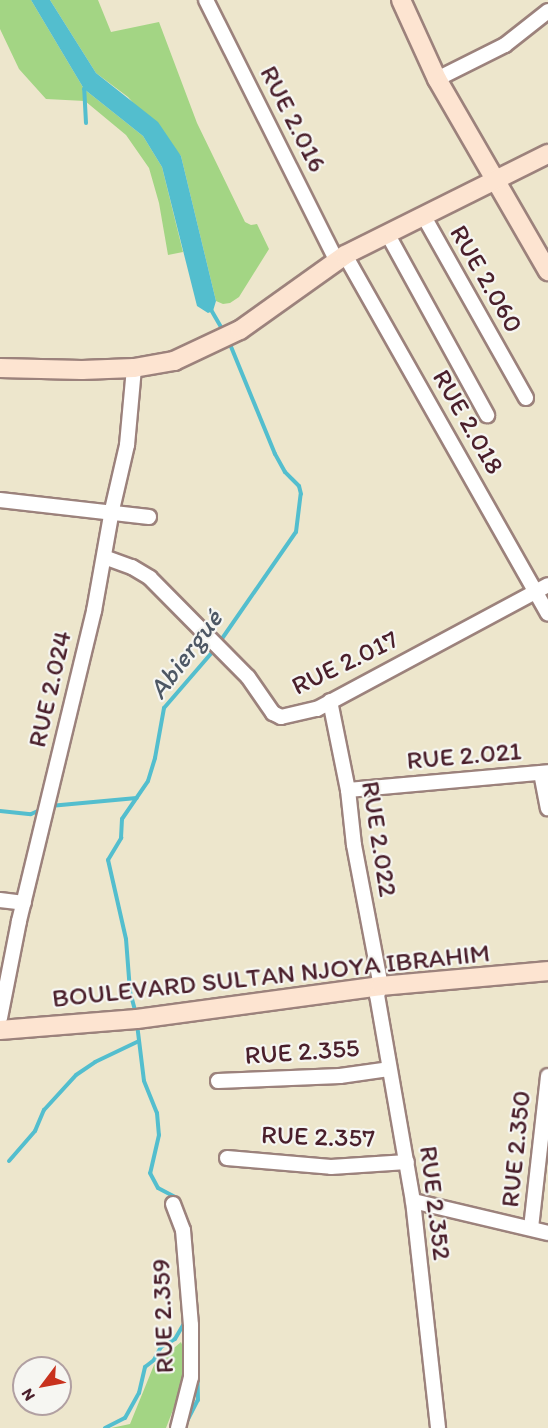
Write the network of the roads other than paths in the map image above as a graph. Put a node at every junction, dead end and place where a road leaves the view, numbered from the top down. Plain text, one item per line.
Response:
1 (206, 0) edge
2 (401, 0) edge
3 (548, 11) edge
4 (437, 79) junction
5 (548, 154) edge
6 (494, 179) junction
7 (423, 215) junction
8 (387, 233) junction
9 (341, 257) junction
10 (548, 271) edge
11 (0, 368) edge
12 (134, 368) junction
13 (526, 398) dead end
14 (487, 415) dead end
15 (0, 500) edge
16 (112, 510) junction
17 (149, 517) dead end
18 (104, 557) junction
19 (542, 588) edge
20 (548, 614) edge
21 (330, 701) junction
22 (545, 773) edge
23 (348, 790) junction
24 (548, 808) edge
25 (0, 900) edge
26 (24, 903) junction
27 (548, 971) edge
28 (381, 986) junction
29 (0, 1018) edge
30 (0, 1030) edge
31 (389, 1069) junction
32 (548, 1076) edge
33 (218, 1081) dead end
34 (227, 1158) dead end
35 (406, 1162) junction
36 (412, 1201) junction
37 (173, 1204) dead end
38 (531, 1228) junction
39 (548, 1233) edge
40 (178, 1428) edge
41 (438, 1428) edge

1 - 9 street, RUE 2.016
2 - 4 street
3 - 4 street
4 - 6 street
5 - 6 street
6 - 7 street
6 - 10 street
7 - 8 street
7 - 13 street, RUE 2.060
8 - 9 street
8 - 14 street
9 - 12 street
9 - 19 street, RUE 2.018
11 - 12 street
12 - 16 street, RUE 2.024
15 - 16 street
16 - 17 street
16 - 18 street, RUE 2.024
18 - 21 street, RUE 2.017
18 - 26 street, RUE 2.024
19 - 20 street, RUE 2.018
19 - 21 street, RUE 2.017
21 - 23 street, RUE 2.022
22 - 23 street, RUE 2.021
22 - 24 street
23 - 28 street, RUE 2.022
25 - 26 street
26 - 29 street, RUE 2.024
27 - 28 street, BOULEVARD SULTAN NJOYA IBRAHIM
28 - 30 street, BOULEVARD SULTAN NJOYA IBRAHIM
28 - 31 street, RUE 2.352
31 - 33 street, RUE 2.355
31 - 35 street, RUE 2.352
32 - 38 street, RUE 2.350
34 - 35 street, RUE 2.357
35 - 36 street, RUE 2.352
36 - 38 street
36 - 41 street, RUE 2.352
37 - 40 street, RUE 2.359
38 - 39 street

